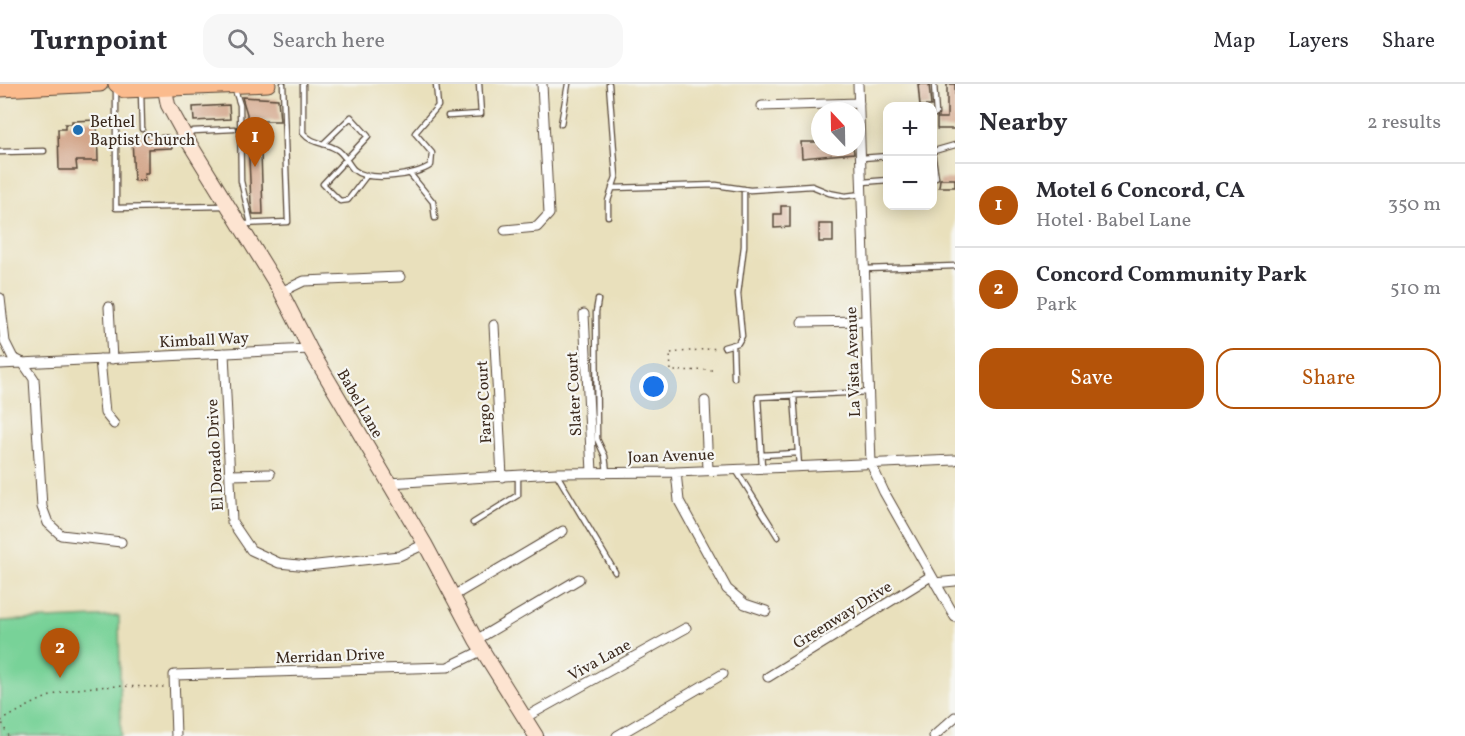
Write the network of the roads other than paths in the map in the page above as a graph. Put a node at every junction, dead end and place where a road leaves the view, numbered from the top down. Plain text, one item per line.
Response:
1 (100, 84) edge
2 (116, 84) edge
3 (268, 84) edge
4 (283, 84) edge
5 (303, 84) edge
6 (436, 84) edge
7 (480, 84) edge
8 (542, 84) edge
9 (568, 84) edge
10 (609, 84) edge
11 (858, 84) edge
12 (934, 84) edge
13 (49, 85) edge
14 (16, 86) edge
15 (164, 86) edge
16 (233, 86) junction
17 (0, 89) edge
18 (141, 90) junction
19 (859, 102) edge
20 (935, 102) edge
21 (811, 104) edge
22 (762, 106) dead end
23 (448, 116) dead end
24 (561, 124) dead end
25 (142, 129) dead end
26 (234, 129) dead end
27 (185, 136) junction
28 (323, 144) junction
29 (955, 145) edge
30 (44, 151) dead end
31 (937, 151) edge
32 (0, 152) edge
33 (883, 156) edge
34 (862, 158) joint
35 (346, 159) junction
36 (411, 175) junction
37 (367, 176) junction
38 (883, 180) edge
39 (863, 182) junction
40 (612, 188) junction
41 (744, 189) junction
42 (864, 193) junction
43 (227, 206) junction
44 (608, 216) dead end
45 (435, 218) dead end
46 (245, 224) junction
47 (505, 230) dead end
48 (955, 266) edge
49 (864, 269) junction
50 (400, 277) dead end
51 (281, 292) junction
52 (0, 297) edge
53 (598, 300) dead end
54 (109, 307) dead end
55 (584, 314) dead end
56 (866, 321) junction
57 (802, 322) dead end
58 (494, 325) dead end
59 (733, 345) junction
60 (724, 347) road end
61 (310, 349) junction
62 (224, 353) junction
63 (100, 359) junction
64 (112, 359) junction
65 (23, 363) junction
66 (0, 364) edge
67 (734, 378) dead end
68 (868, 392) junction
69 (794, 396) junction
70 (705, 401) dead end
71 (114, 424) dead end
72 (798, 453) junction
73 (761, 455) junction
74 (955, 460) edge
75 (871, 464) junction
76 (799, 466) junction
77 (762, 467) junction
78 (734, 468) junction
79 (708, 470) junction
80 (592, 472) junction
81 (607, 472) junction
82 (676, 472) junction
83 (556, 473) junction
84 (270, 474) dead end
85 (230, 475) junction
86 (518, 476) junction
87 (501, 477) junction
88 (388, 483) junction
89 (473, 523) dead end
90 (563, 531) dead end
91 (778, 537) dead end
92 (120, 542) dead end
93 (425, 544) junction
94 (615, 572) dead end
95 (579, 579) dead end
96 (933, 579) junction
97 (955, 581) edge
98 (453, 596) junction
99 (766, 610) dead end
100 (955, 617) edge
101 (686, 628) dead end
102 (480, 645) junction
103 (723, 674) dead end
104 (768, 677) dead end
105 (526, 717) junction
106 (955, 717) edge
107 (176, 736) edge
108 (536, 736) edge
109 (617, 736) edge
110 (934, 736) edge

1 - 13 main road
2 - 18 main road
2 - 43 lane
3 - 16 main road
4 - 46 lane
5 - 28 lane
6 - 36 lane
7 - 23 lane
8 - 47 street
9 - 24 lane
10 - 40 lane
11 - 19 street, La Vista Avenue
12 - 20 lane
13 - 14 main road
14 - 17 main road
15 - 16 main road
15 - 18 main road
15 - 27 street, Babel Lane
16 - 46 lane
18 - 25 lane
21 - 22 street
26 - 27 lane
27 - 43 street, Babel Lane
28 - 35 lane
28 - 35 lane
29 - 31 lane
30 - 32 lane
33 - 34 lane
34 - 39 street, La Vista Avenue
35 - 37 lane
35 - 37 lane
36 - 37 lane
36 - 45 lane
38 - 39 lane
39 - 42 street, La Vista Avenue
40 - 41 lane
40 - 44 lane
41 - 42 lane
41 - 59 lane
42 - 49 street, La Vista Avenue
43 - 46 street, Babel Lane
46 - 51 street, Babel Lane
48 - 49 lane
49 - 56 street, La Vista Avenue
50 - 51 street
51 - 61 street, Babel Lane
52 - 65 street
53 - 81 lane
54 - 64 street
55 - 80 street, Slater Court
56 - 57 street
56 - 68 street, La Vista Avenue
58 - 87 street, Fargo Court
59 - 60 lane
59 - 67 lane
61 - 62 street, Kimball Way
61 - 88 street, Babel Lane
62 - 64 street, Kimball Way
62 - 85 street, El Dorado Drive
63 - 64 street, Kimball Way
63 - 65 street, Kimball Way
63 - 71 street
65 - 66 street, Kimball Way
65 - 92 street
68 - 69 lane
68 - 75 street, La Vista Avenue
69 - 72 lane
69 - 73 lane
70 - 79 street
72 - 73 lane
72 - 76 lane
73 - 77 lane
74 - 75 street, Joan Avenue
75 - 76 street, Joan Avenue
75 - 96 street, La Vista Avenue
76 - 77 street, Joan Avenue
77 - 78 street, Joan Avenue
78 - 79 street, Joan Avenue
78 - 91 lane
79 - 82 street, Joan Avenue
80 - 81 street, Joan Avenue
80 - 83 street, Joan Avenue
81 - 82 street, Joan Avenue
82 - 99 street
83 - 86 street, Joan Avenue
83 - 94 lane
84 - 85 street
85 - 93 street, El Dorado Drive
86 - 87 street, Joan Avenue
86 - 89 lane
87 - 88 street, Joan Avenue
88 - 93 street, Babel Lane
90 - 98 street
93 - 98 street, Babel Lane
95 - 102 street
96 - 97 street
96 - 100 street, La Vista Avenue
96 - 104 street, Greenway Drive
98 - 102 street, Babel Lane
101 - 105 street, Viva Lane
102 - 105 street, Babel Lane
102 - 107 street, Merridan Drive
103 - 109 street
105 - 108 street, Babel Lane
106 - 110 street

